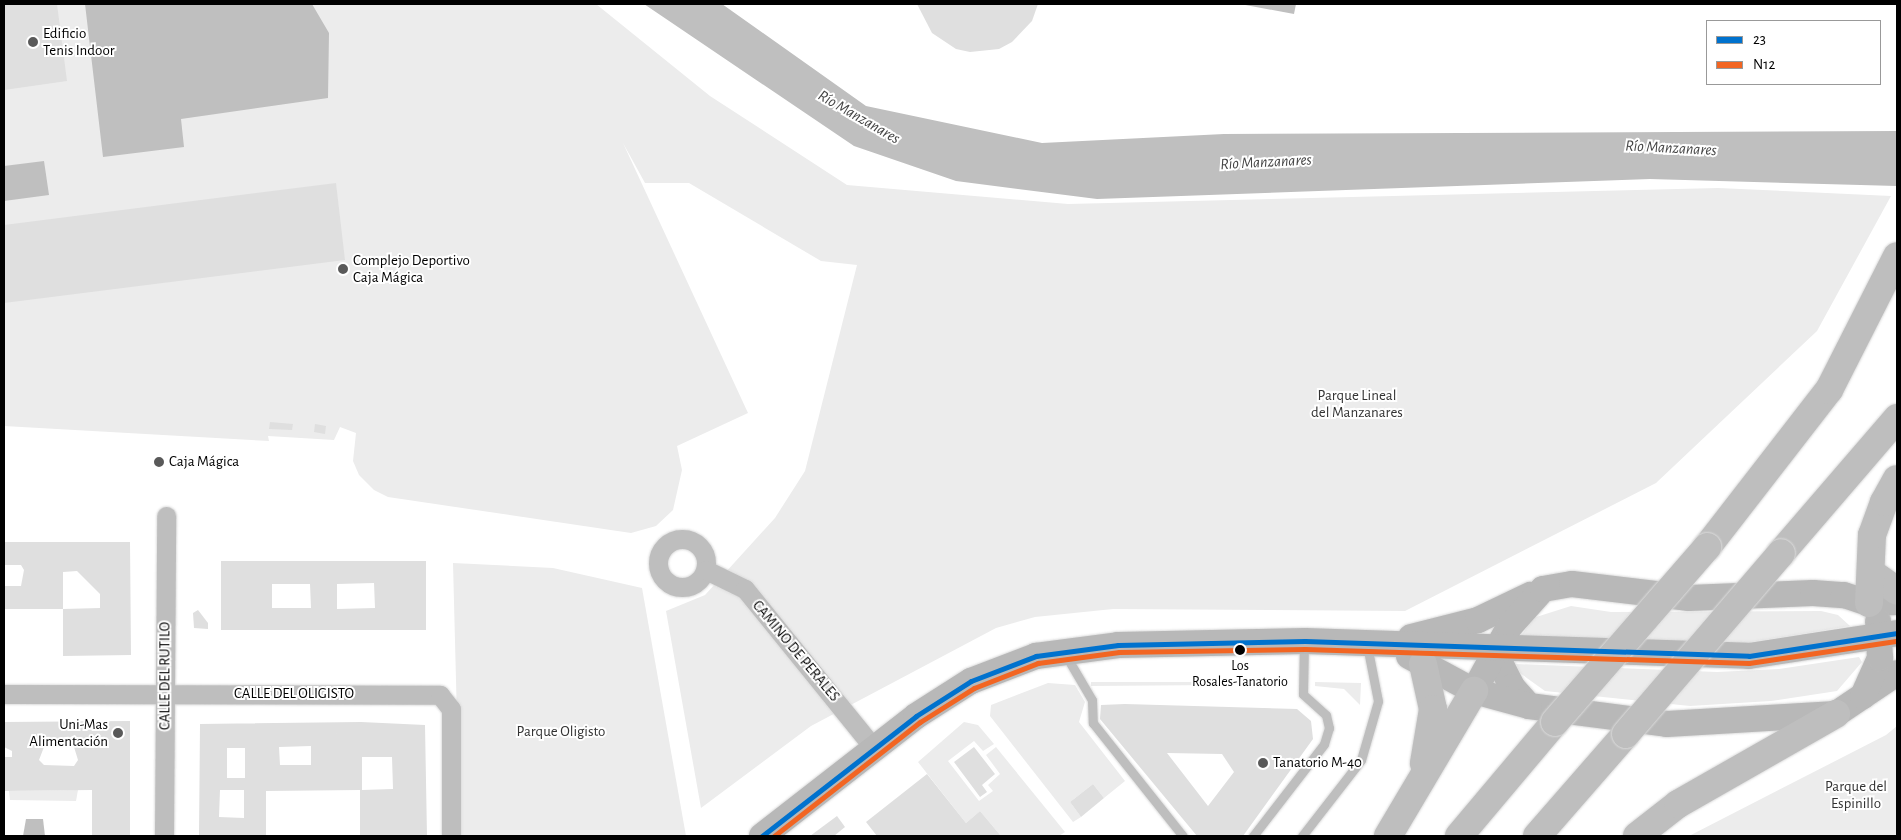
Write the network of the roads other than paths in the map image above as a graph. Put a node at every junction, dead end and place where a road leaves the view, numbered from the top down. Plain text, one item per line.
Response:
1 (1897, 256) edge
2 (1897, 418) edge
3 (1897, 479) edge
4 (166, 516) dead end
5 (706, 570) dead end
6 (1872, 574) junction
7 (1543, 589) junction
8 (1897, 591) edge
9 (1897, 602) edge
10 (1869, 603) junction
11 (1888, 636) edge
12 (1304, 640) junction
13 (1376, 643) junction
14 (1498, 650) junction
15 (1063, 652) junction
16 (1423, 664) junction
17 (1897, 673) edge
18 (1474, 691) junction
19 (4, 694) edge
20 (164, 694) junction
21 (1861, 698) junction
22 (1529, 706) junction
23 (1836, 714) junction
24 (873, 747) junction
25 (1415, 792) junction
26 (164, 836) edge
27 (451, 836) edge
28 (762, 836) edge
29 (1183, 836) edge
30 (1253, 836) edge
31 (1302, 836) edge
32 (1388, 836) edge
33 (1459, 836) edge
34 (1537, 836) edge
35 (1637, 836) edge

1 - 33 highway, bridge
2 - 34 highway, bridge
3 - 6 highway
4 - 20 street, CALLE DEL RUTILO
5 - 24 street, CAMINO DE PERALES
6 - 8 highway
6 - 10 highway
7 - 10 main road
7 - 13 main road
7 - 14 main road
9 - 10 main road
10 - 11 main road
11 - 14 main road
11 - 21 main road
12 - 13 main road
12 - 15 main road
12 - 30 lane
13 - 14 main road
13 - 16 main road
13 - 31 lane
14 - 18 main road
14 - 22 main road
15 - 24 main road
15 - 29 lane
16 - 18 main road
16 - 25 highway
17 - 21 main road
18 - 22 main road
18 - 25 highway
19 - 20 street, CALLE DEL OLIGISTO
20 - 26 street, CALLE DEL RUTILO
20 - 27 street, CALLE DEL OLIGISTO
21 - 23 main road
22 - 23 main road
23 - 35 highway
24 - 28 main road
25 - 32 highway

